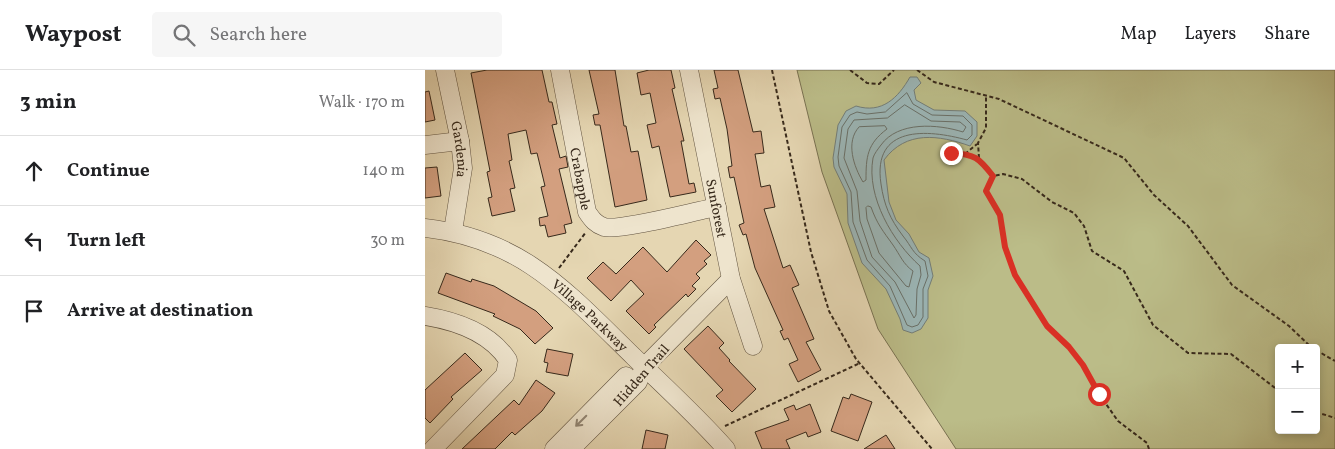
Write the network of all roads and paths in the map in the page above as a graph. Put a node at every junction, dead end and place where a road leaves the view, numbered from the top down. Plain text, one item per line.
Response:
1 (445, 70) edge
2 (560, 70) edge
3 (689, 70) edge
4 (772, 70) edge
5 (850, 70) edge
6 (894, 70) edge
7 (917, 70) edge
8 (986, 95) junction
9 (460, 141) junction
10 (978, 143) junction
11 (425, 145) edge
12 (951, 153) dead end
13 (965, 154) junction
14 (979, 158) junction
15 (993, 176) junction
16 (717, 207) junction
17 (594, 222) junction
18 (425, 228) edge
19 (453, 231) junction
20 (559, 268) dead end
21 (731, 279) junction
22 (425, 316) edge
23 (1308, 344) edge
24 (753, 346) dead end
25 (1320, 352) edge
26 (1335, 361) edge
27 (860, 363) junction
28 (644, 367) junction
29 (1276, 389) edge
30 (1320, 413) edge
31 (1335, 418) edge
32 (723, 445) edge
33 (433, 449) edge
34 (554, 449) edge
35 (571, 449) edge
36 (931, 449) edge
37 (1149, 449) edge

1 - 9 street, Gardenia
2 - 17 street, Crabapple
3 - 16 street, Sunforest
4 - 27 path
5 - 6 path
7 - 8 path
8 - 10 path
8 - 23 path
9 - 11 street
9 - 19 street, Gardenia
10 - 13 path
10 - 14 path
12 - 13 path
13 - 14 path
14 - 15 path
15 - 29 path
15 - 37 path
16 - 17 street, Crabapple
16 - 21 street, Sunforest
17 - 20 path
18 - 19 street, Village Parkway
19 - 28 street, Village Parkway
21 - 24 street, Sunforest
21 - 28 street, Hidden Trail
22 - 33 street
25 - 26 path
27 - 32 path
27 - 36 path
28 - 32 street, Village Parkway
28 -> 34 street
28 - 35 street, Hidden Trail
30 - 31 path

